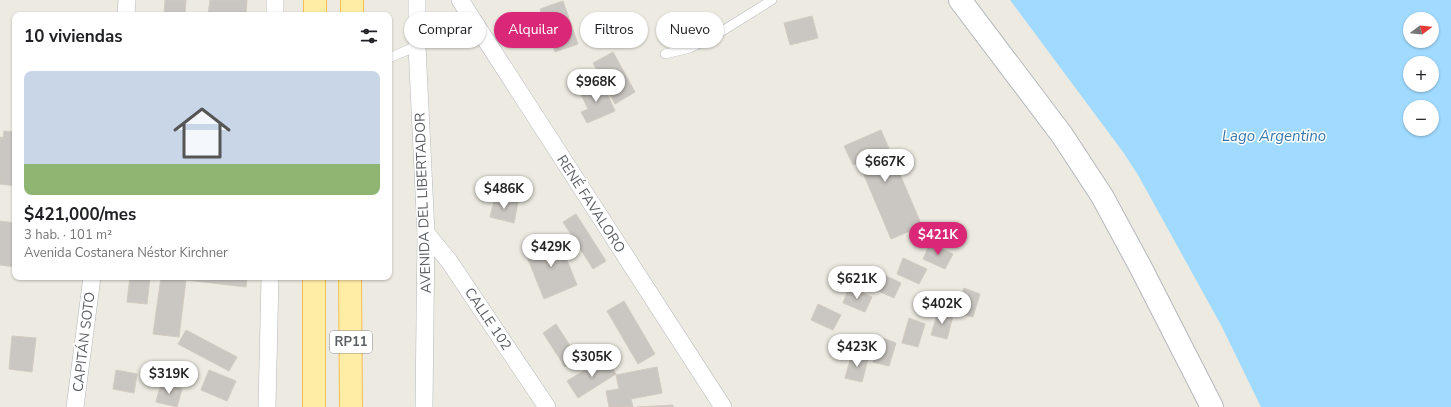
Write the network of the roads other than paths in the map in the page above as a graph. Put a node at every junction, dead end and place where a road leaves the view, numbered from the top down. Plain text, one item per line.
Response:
1 (128, 0) edge
2 (275, 0) edge
3 (315, 0) edge
4 (352, 0) edge
5 (417, 0) edge
6 (460, 0) edge
7 (772, 0) edge
8 (960, 0) edge
9 (126, 12) edge
10 (275, 12) edge
11 (315, 12) edge
12 (352, 12) edge
13 (417, 12) edge
14 (413, 48) edge
15 (418, 48) edge
16 (665, 54) dead end
17 (392, 57) edge
18 (426, 233) junction
19 (92, 280) edge
20 (270, 280) edge
21 (314, 280) edge
22 (350, 280) edge
23 (75, 407) edge
24 (267, 407) edge
25 (314, 407) edge
26 (351, 407) edge
27 (424, 407) edge
28 (546, 407) edge
29 (723, 407) edge
30 (1212, 407) edge

1 - 9 street
2 - 10 street
3 - 11 main road
4 - 12 main road
5 - 13 street, AVENIDA DEL LIBERTADOR
6 - 29 street, RENÉ FAVALORO
7 - 16 lane
8 - 30 street
14 - 17 lane
15 - 18 street, AVENIDA DEL LIBERTADOR
18 - 27 street, AVENIDA DEL LIBERTADOR
18 - 28 street, CALLE 102
19 - 23 street, CAPITÁN SOTO
20 - 24 street
21 - 25 main road, RP11
22 - 26 main road, RP11

